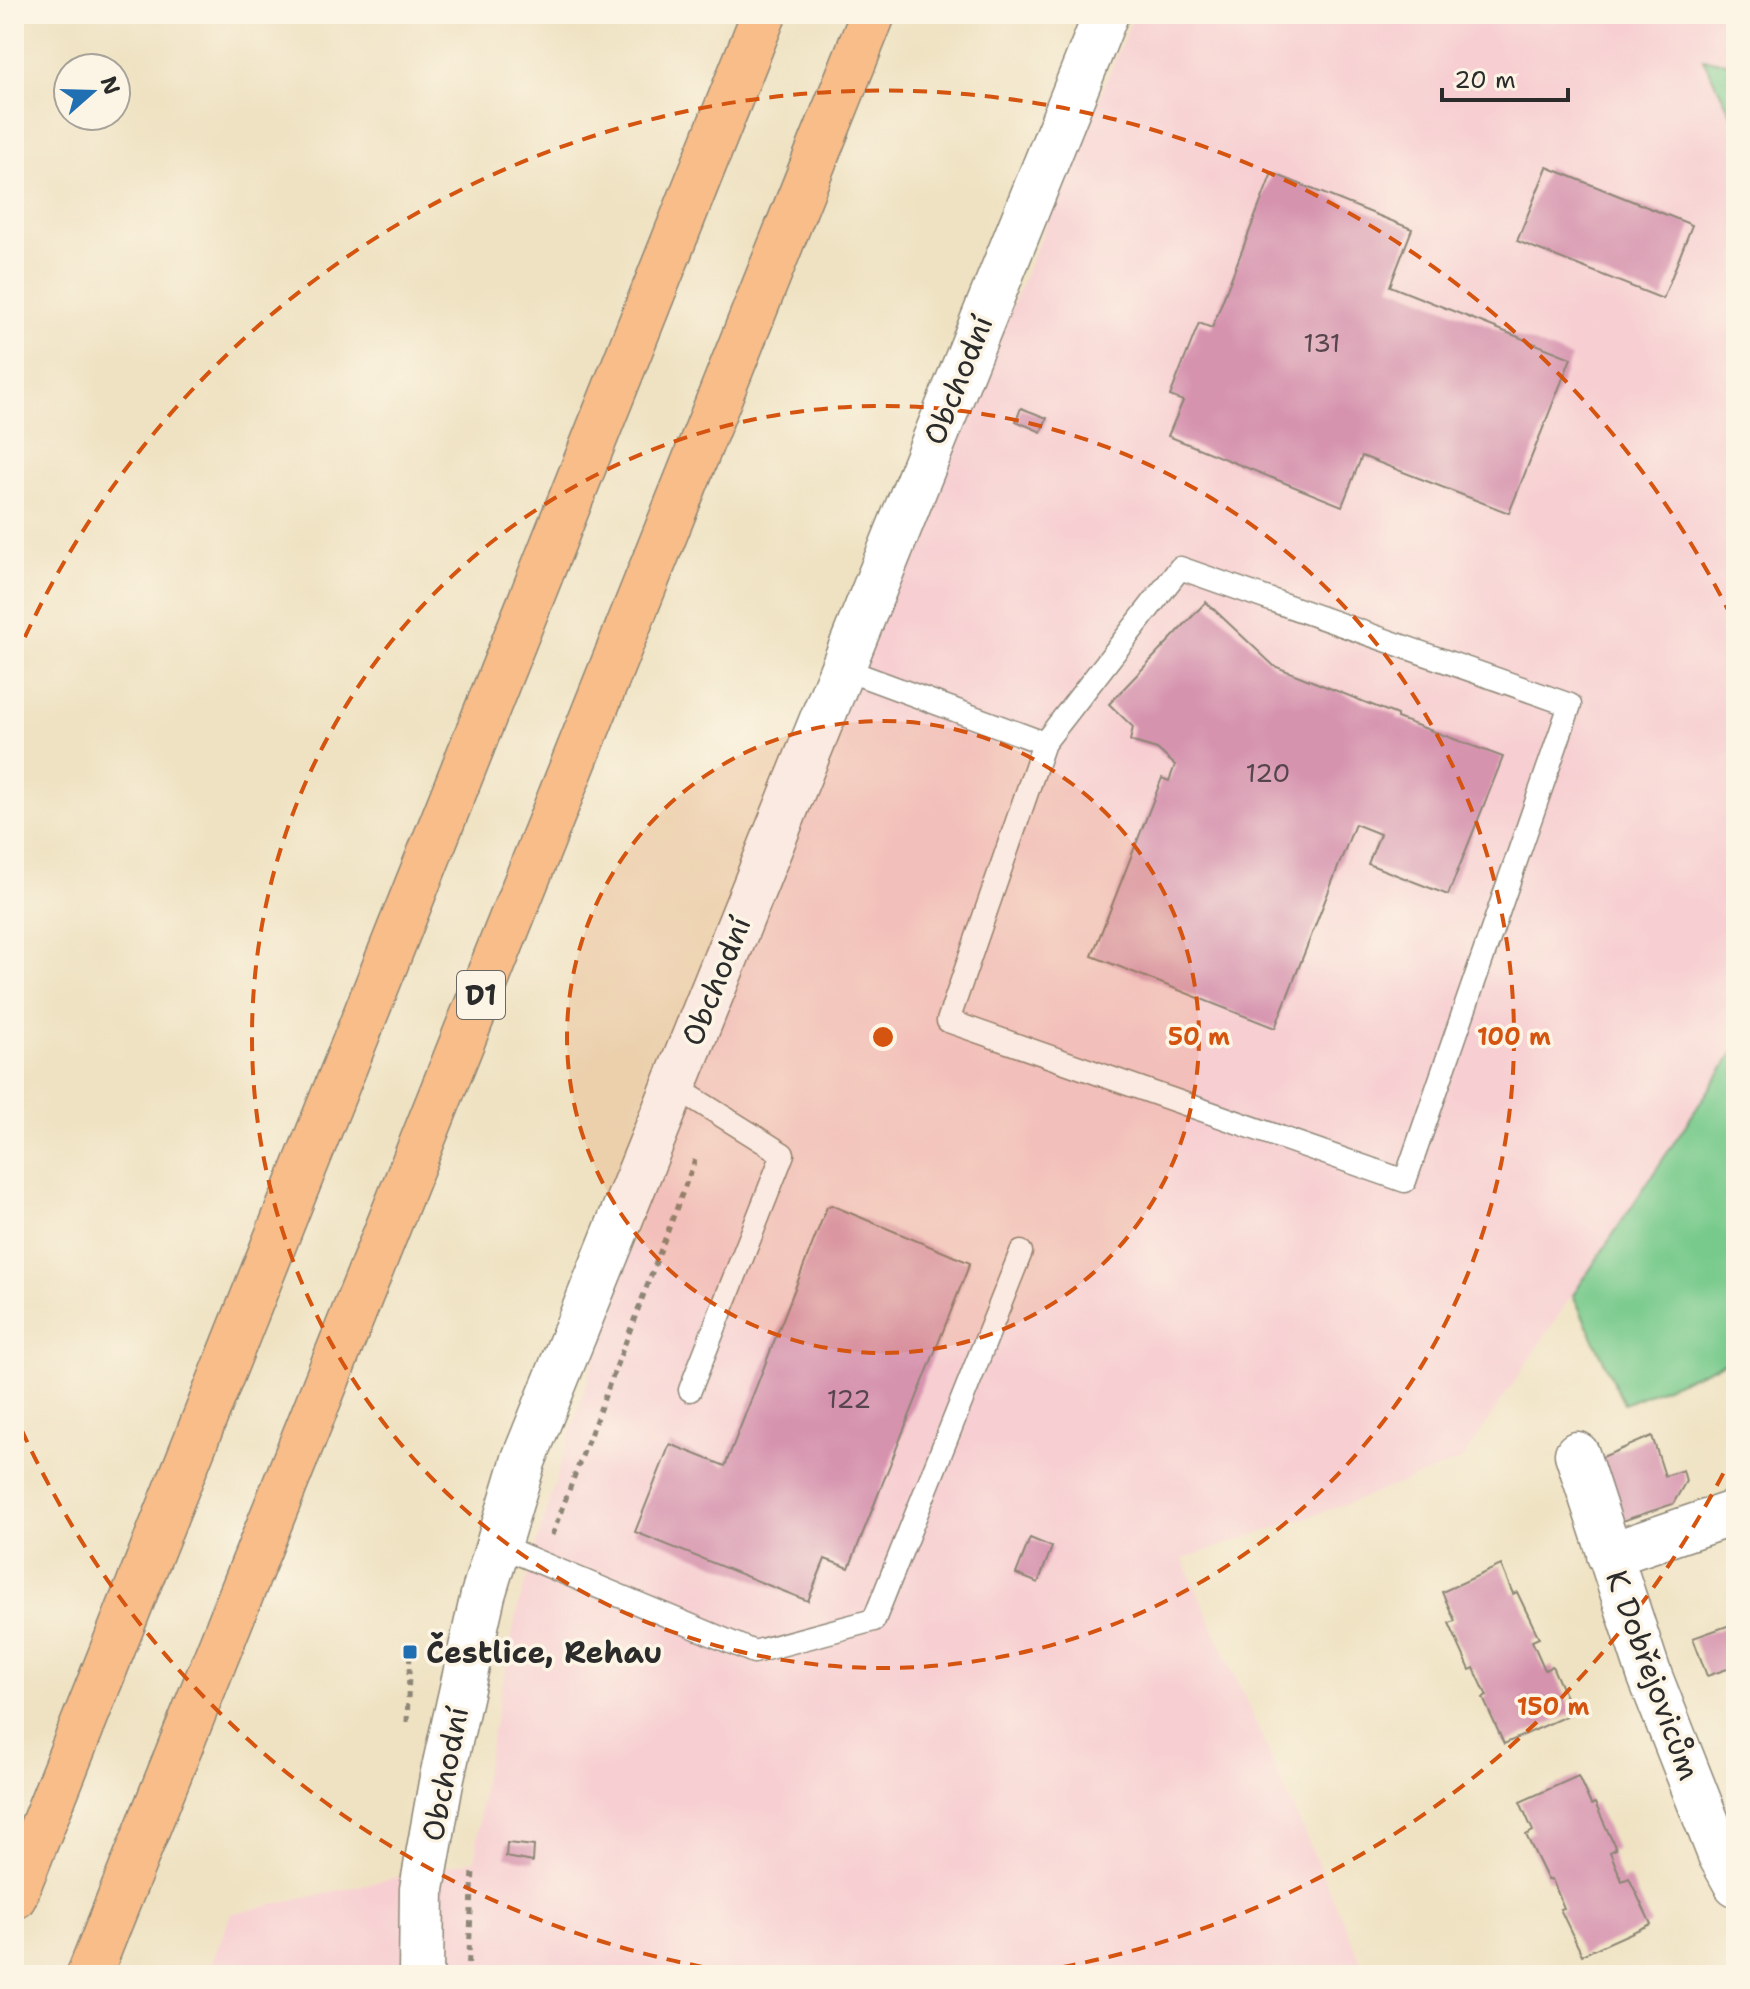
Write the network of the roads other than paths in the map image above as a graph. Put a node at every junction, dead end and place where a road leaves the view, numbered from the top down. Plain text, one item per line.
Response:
1 (764, 14) edge
2 (873, 14) edge
3 (1106, 14) edge
4 (841, 668) junction
5 (1044, 743) junction
6 (674, 1086) junction
7 (1021, 1252) dead end
8 (690, 1390) dead end
9 (1577, 1454) dead end
10 (1736, 1512) edge
11 (498, 1545) junction
12 (1609, 1555) junction
13 (1736, 1884) edge
14 (14, 1897) edge
15 (89, 1975) edge
16 (421, 1975) edge

1 - 14 highway
2 - 15 highway, D1
3 - 4 street, Obchodní
4 - 5 lane
4 - 6 street, Obchodní
5 - 5 lane
6 - 8 lane
6 - 11 street, Obchodní
7 - 11 lane
9 - 12 street, K Dobřejovicům
10 - 12 street, K Dobřejovicům
11 - 16 street, Obchodní
12 - 13 street, K Dobřejovicům

